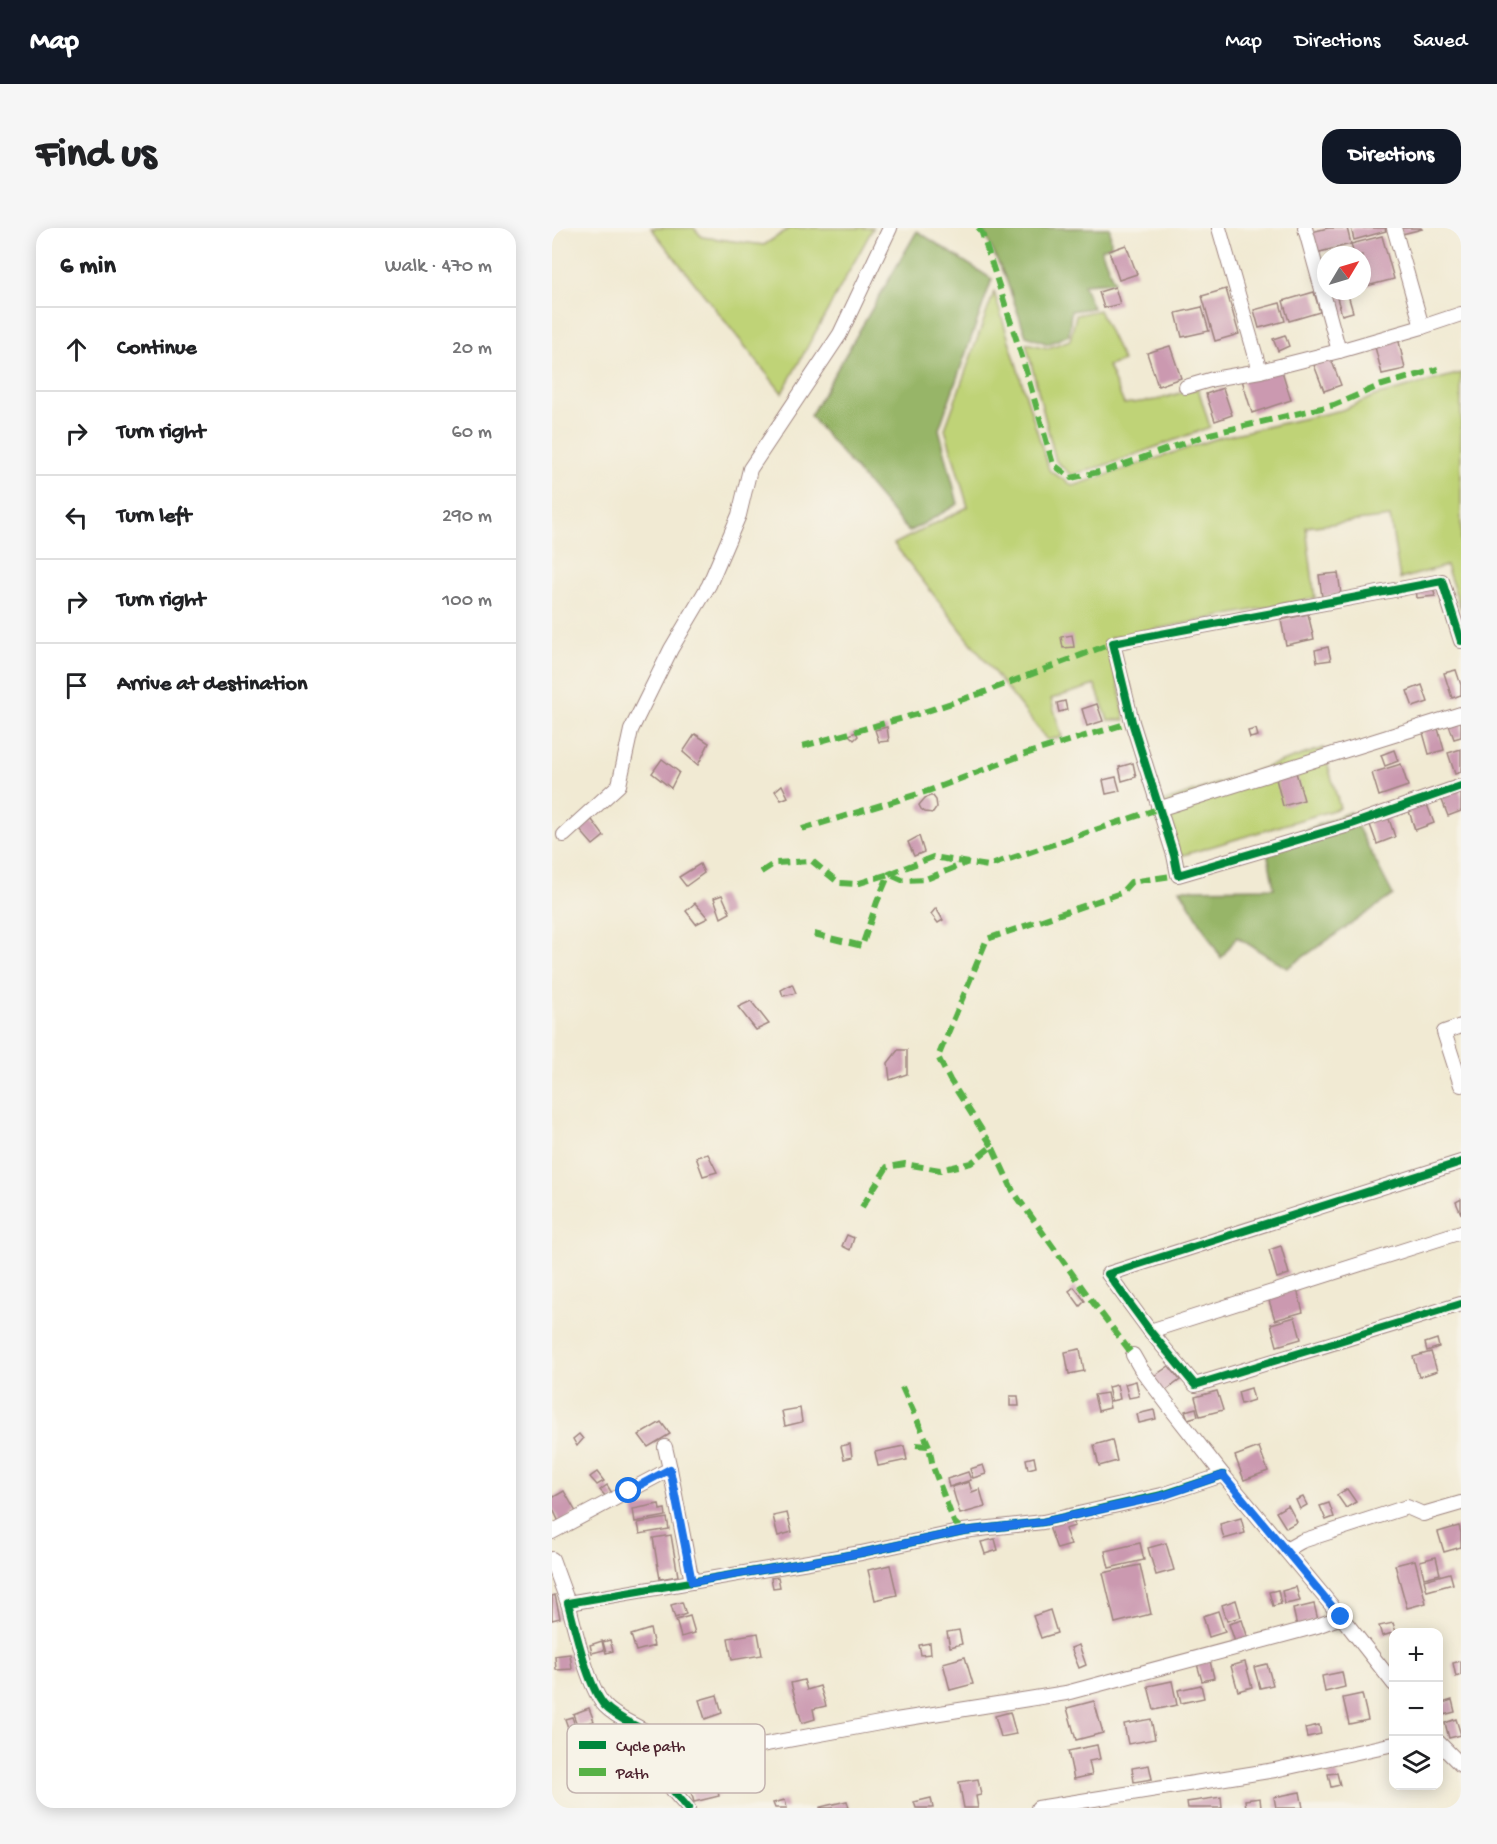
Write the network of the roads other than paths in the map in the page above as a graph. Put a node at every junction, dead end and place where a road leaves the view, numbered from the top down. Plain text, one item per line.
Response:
1 (890, 228) edge
2 (1219, 228) edge
3 (1305, 228) edge
4 (1394, 228) edge
5 (1461, 314) edge
6 (1422, 327) junction
7 (1339, 351) junction
8 (1260, 371) junction
9 (1186, 387) dead end
10 (1461, 640) edge
11 (1461, 714) edge
12 (1461, 786) edge
13 (1158, 808) junction
14 (564, 835) dead end
15 (1461, 1026) edge
16 (1461, 1085) edge
17 (1461, 1162) edge
18 (1461, 1232) edge
19 (1461, 1304) edge
20 (1149, 1332) junction
21 (1133, 1355) dead end
22 (665, 1447) dead end
23 (670, 1469) junction
24 (1223, 1475) junction
25 (1461, 1503) edge
26 (552, 1532) edge
27 (1286, 1550) junction
28 (552, 1559) edge
29 (692, 1582) junction
30 (568, 1603) junction
31 (1341, 1617) junction
32 (1392, 1682) edge
33 (634, 1724) edge
34 (765, 1744) edge
35 (1389, 1745) edge
36 (1443, 1747) edge
37 (1461, 1765) edge
38 (676, 1793) edge
39 (688, 1808) edge
40 (1043, 1808) edge

1 - 14 street
2 - 8 street
3 - 7 street
4 - 6 street
5 - 6 street
6 - 7 street
7 - 8 street
8 - 9 street
10 - 13 street
11 - 13 street
12 - 13 street
15 - 16 street
17 - 20 street
18 - 20 street
19 - 20 street
21 - 24 street
22 - 23 street
23 - 26 street
23 - 29 street
24 - 27 street
24 - 29 street
25 - 27 street
27 - 31 street
28 - 30 street
29 - 30 street
30 - 33 street
31 - 32 street
31 - 34 street
35 - 40 street
36 - 37 street
38 - 39 street

